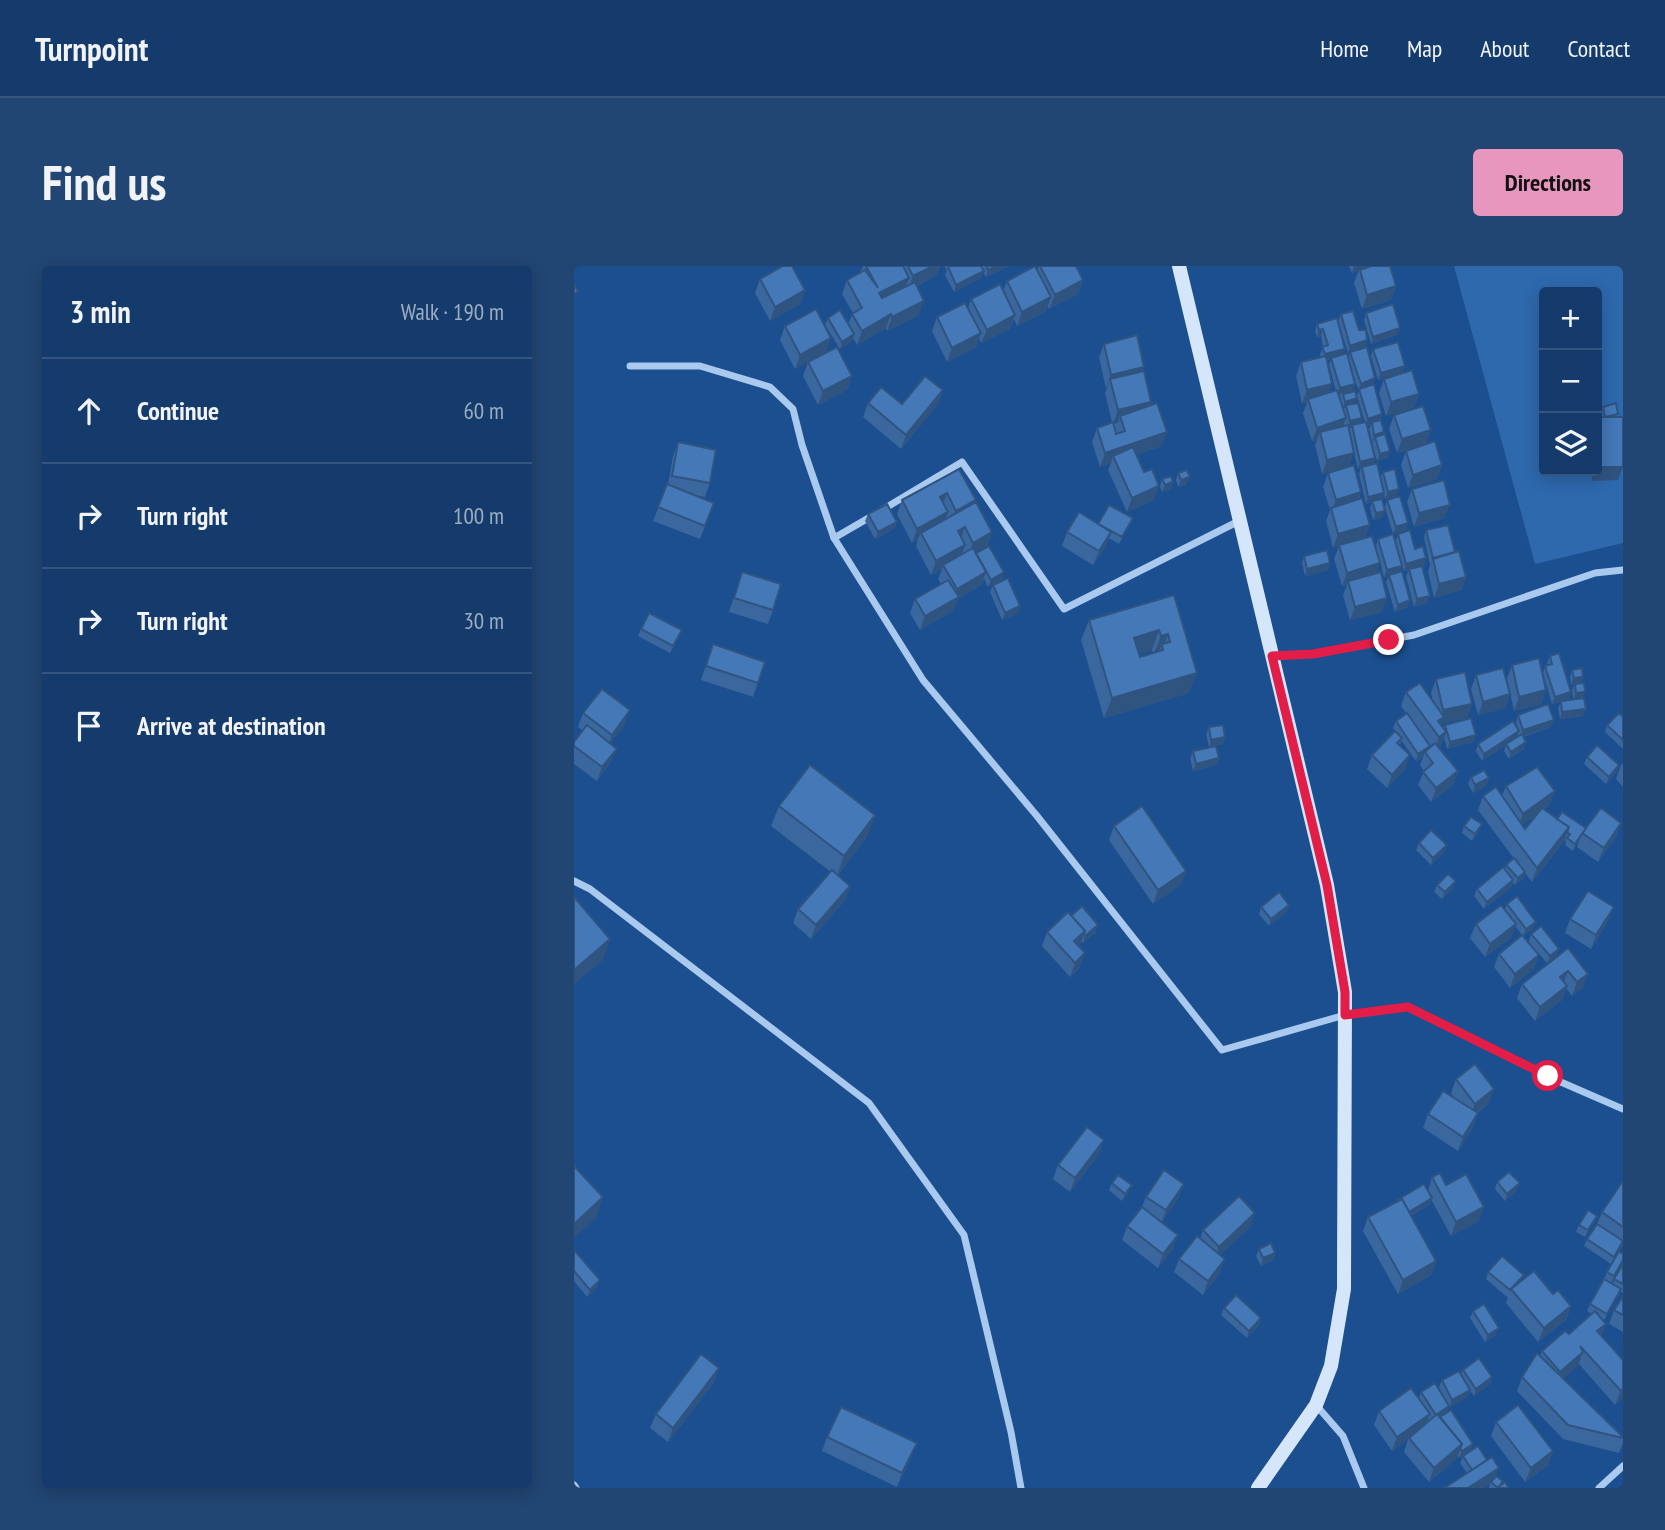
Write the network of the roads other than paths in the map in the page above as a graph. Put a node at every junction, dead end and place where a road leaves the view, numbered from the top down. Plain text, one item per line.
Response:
1 (1180, 266) edge
2 (630, 366) dead end
3 (1240, 521) junction
4 (834, 538) junction
5 (1623, 570) edge
6 (1272, 656) junction
7 (574, 881) edge
8 (1345, 1015) junction
9 (1623, 1109) edge
10 (1316, 1405) junction
11 (1623, 1466) edge
12 (1021, 1488) edge
13 (1258, 1488) edge
14 (1364, 1488) edge
15 (1599, 1488) edge

1 - 3 main road
2 - 4 street
3 - 4 street
3 - 6 main road
4 - 8 street
5 - 6 street
6 - 8 main road
7 - 12 street
8 - 9 street
8 - 10 main road
10 - 13 main road
10 - 14 street
11 - 15 street

